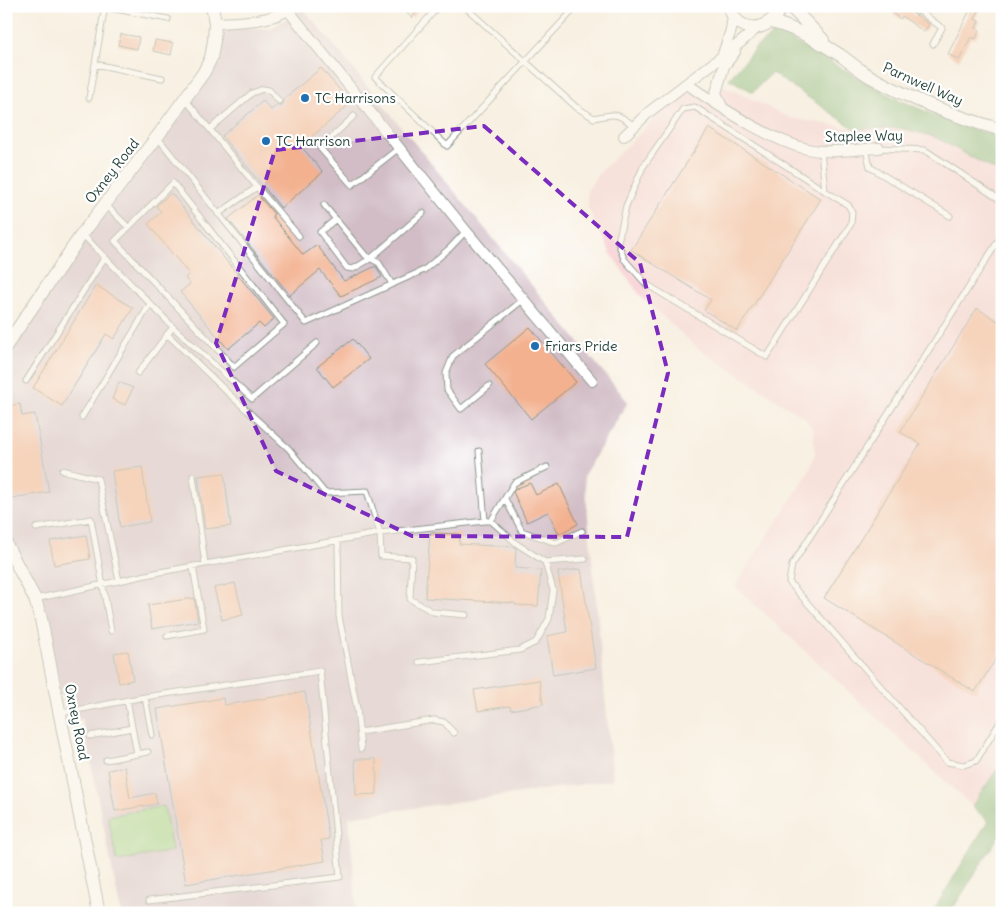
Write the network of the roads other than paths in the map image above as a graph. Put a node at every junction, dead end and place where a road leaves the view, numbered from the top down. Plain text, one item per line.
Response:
1 (212, 6) edge
2 (438, 6) edge
3 (464, 6) edge
4 (576, 6) edge
5 (781, 6) edge
6 (790, 6) edge
7 (105, 7) edge
8 (290, 8) edge
9 (918, 8) edge
10 (731, 11) edge
11 (168, 19) dead end
12 (771, 22) junction
13 (215, 23) junction
14 (758, 27) junction
15 (741, 42) junction
16 (933, 44) dead end
17 (838, 54) junction
18 (722, 57) junction
19 (525, 61) junction
20 (96, 64) junction
21 (162, 78) dead end
22 (687, 84) junction
23 (89, 98) dead end
24 (185, 99) junction
25 (279, 101) dead end
26 (722, 107) junction
27 (354, 116) dead end
28 (634, 127) junction
29 (210, 128) junction
30 (1002, 130) edge
31 (624, 136) dead end
32 (157, 137) junction
33 (399, 148) junction
34 (879, 148) joint
35 (866, 149) junction
36 (821, 151) junction
37 (258, 187) junction
38 (825, 190) junction
39 (1002, 201) edge
40 (104, 204) junction
41 (324, 204) dead end
42 (423, 213) dead end
43 (218, 214) junction
44 (950, 216) dead end
45 (336, 219) junction
46 (128, 227) junction
47 (466, 231) junction
48 (82, 234) junction
49 (1002, 235) edge
50 (299, 236) dead end
51 (105, 256) junction
52 (370, 259) junction
53 (392, 284) junction
54 (524, 299) junction
55 (150, 304) junction
56 (173, 327) junction
57 (167, 334) junction
58 (317, 342) dead end
59 (6, 346) edge
60 (138, 373) dead end
61 (26, 381) dead end
62 (592, 381) dead end
63 (489, 386) dead end
64 (82, 417) dead end
65 (480, 451) dead end
66 (548, 467) dead end
67 (62, 470) dead end
68 (193, 476) dead end
69 (505, 499) junction
70 (488, 521) junction
71 (36, 528) dead end
72 (582, 531) dead end
73 (380, 533) junction
74 (338, 541) junction
75 (6, 544) edge
76 (585, 559) dead end
77 (545, 562) junction
78 (205, 564) junction
79 (193, 567) junction
80 (119, 581) junction
81 (103, 584) junction
82 (35, 599) junction
83 (466, 615) dead end
84 (111, 631) dead end
85 (167, 636) dead end
86 (419, 662) dead end
87 (145, 697) junction
88 (127, 700) junction
89 (60, 713) junction
90 (1002, 719) edge
91 (132, 728) junction
92 (360, 732) junction
93 (454, 732) dead end
94 (152, 735) dead end
95 (90, 736) dead end
96 (362, 749) dead end
97 (148, 752) dead end
98 (137, 754) junction
99 (106, 760) dead end
100 (149, 900) dead end
101 (99, 913) edge

1 - 13 street, Oxney Road
2 - 19 lane
3 - 19 lane
4 - 19 lane
5 - 12 street
6 - 17 street, Parnwell Way
7 - 11 lane
7 - 20 lane
8 - 13 street
8 - 33 street
9 - 16 lane
10 - 14 street
10 - 18 street
12 - 14 street
12 - 17 street, Parnwell Way
13 - 24 street, Oxney Road
14 - 15 street
15 - 18 street
15 - 26 street
17 - 30 street, Parnwell Way
18 - 22 street
19 - 28 lane
20 - 21 lane
20 - 23 lane
22 - 26 street, Staplee Way
22 - 28 street
24 - 29 lane
24 - 32 street, Oxney Road
25 - 29 lane
26 - 36 street, Staplee Way
27 - 33 lane
28 - 31 street
29 - 37 lane
32 - 40 street, Oxney Road
32 - 43 lane
33 - 47 street
34 - 35 street, Staplee Way
34 - 39 lane, Staplee Way
35 - 36 street, Staplee Way
35 - 44 lane
36 - 38 lane
37 - 43 lane
37 - 50 lane
38 - 38 lane
40 - 46 lane
40 - 48 street, Oxney Road
41 - 45 lane
42 - 52 lane
43 - 53 lane
45 - 52 lane
45 - 52 lane
46 - 46 lane
47 - 53 lane
47 - 54 street
48 - 51 lane
48 - 59 street, Oxney Road
49 - 90 lane
51 - 55 lane
51 - 61 lane
52 - 53 lane
54 - 62 street
54 - 63 lane
55 - 56 lane
55 - 64 lane
56 - 57 lane
56 - 58 lane
57 - 60 lane
57 - 73 lane
65 - 70 lane
66 - 69 lane
67 - 80 lane
68 - 78 lane
69 - 70 lane
69 - 72 lane
70 - 73 lane
70 - 77 lane
71 - 81 lane
73 - 74 lane
73 - 83 lane
74 - 78 lane
74 - 92 lane
75 - 82 street, Oxney Road
76 - 77 lane
77 - 86 lane
78 - 79 lane
79 - 80 lane
79 - 85 lane
80 - 81 lane
81 - 82 lane
81 - 84 lane
82 - 89 street, Oxney Road
87 - 88 lane
87 - 94 lane
87 - 100 lane
88 - 89 lane
88 - 91 lane
89 - 101 street, Oxney Road
91 - 95 lane
91 - 98 lane
92 - 93 lane
92 - 96 lane
97 - 98 lane
98 - 99 lane

